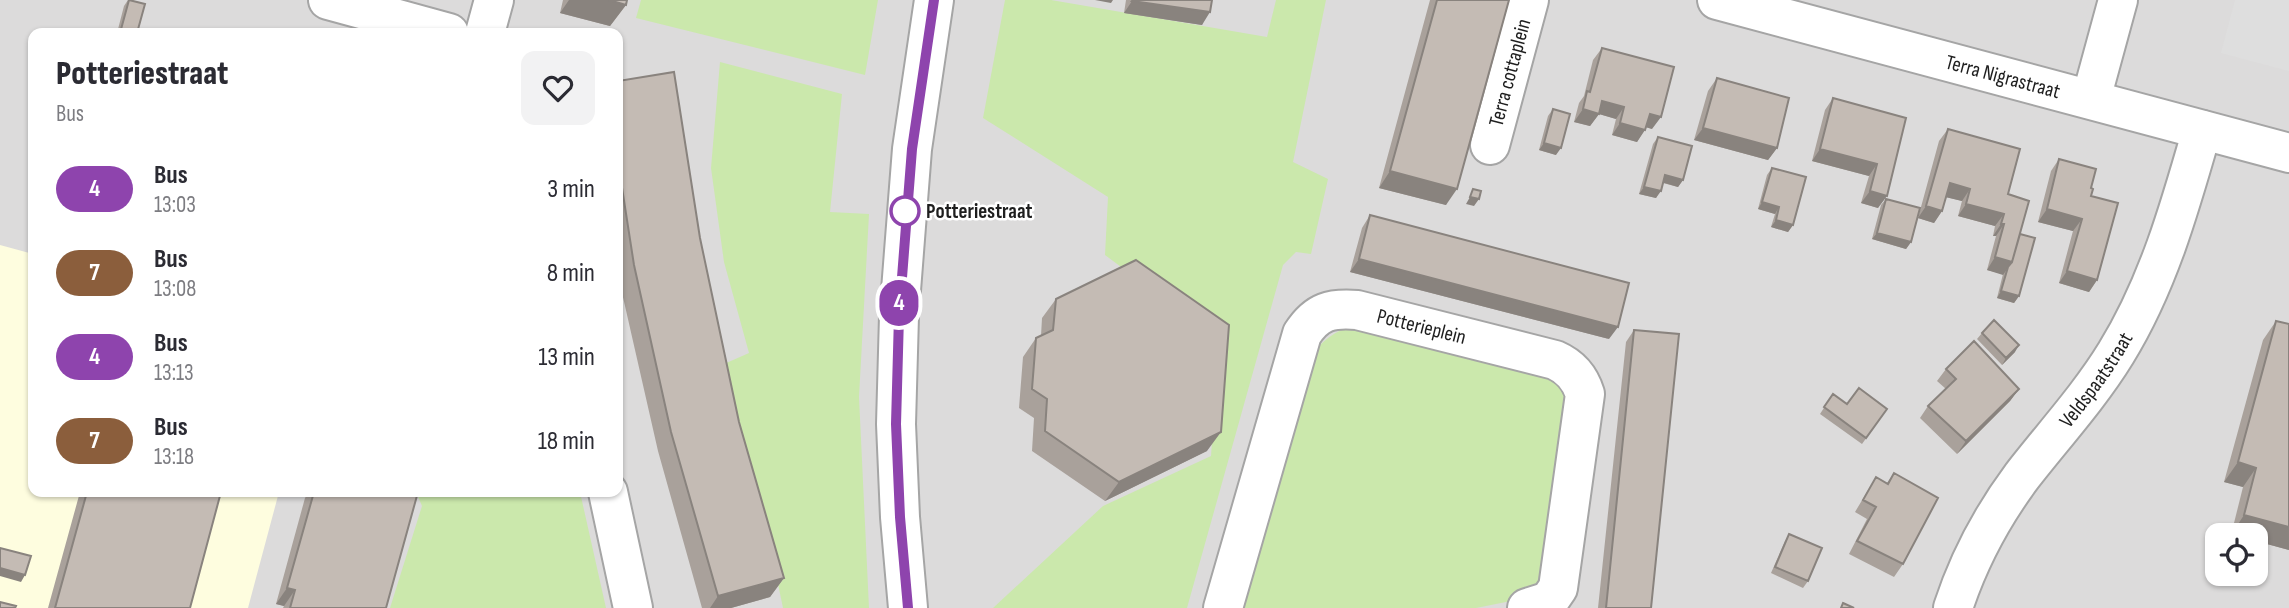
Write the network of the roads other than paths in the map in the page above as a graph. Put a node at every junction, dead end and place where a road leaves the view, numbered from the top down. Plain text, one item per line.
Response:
1 (328, 0) edge
2 (494, 0) edge
3 (934, 0) edge
4 (1529, 0) edge
5 (1717, 0) edge
6 (2118, 0) edge
7 (431, 28) edge
8 (486, 28) edge
9 (2091, 99) junction
10 (2202, 130) junction
11 (1490, 145) dead end
12 (2289, 153) edge
13 (609, 497) edge
14 (633, 608) edge
15 (908, 608) edge
16 (1223, 608) edge
17 (1527, 608) edge
18 (1953, 608) edge

1 - 7 street
2 - 8 street
3 - 15 street
4 - 11 street, Terra cottaplein
5 - 9 street, Terra Nigrastraat
6 - 9 street
9 - 10 street, Terra Nigrastraat
10 - 12 street, Terra Nigrastraat
10 - 18 street, Veldspaatstraat
13 - 14 street
16 - 17 street, Potterieplein

